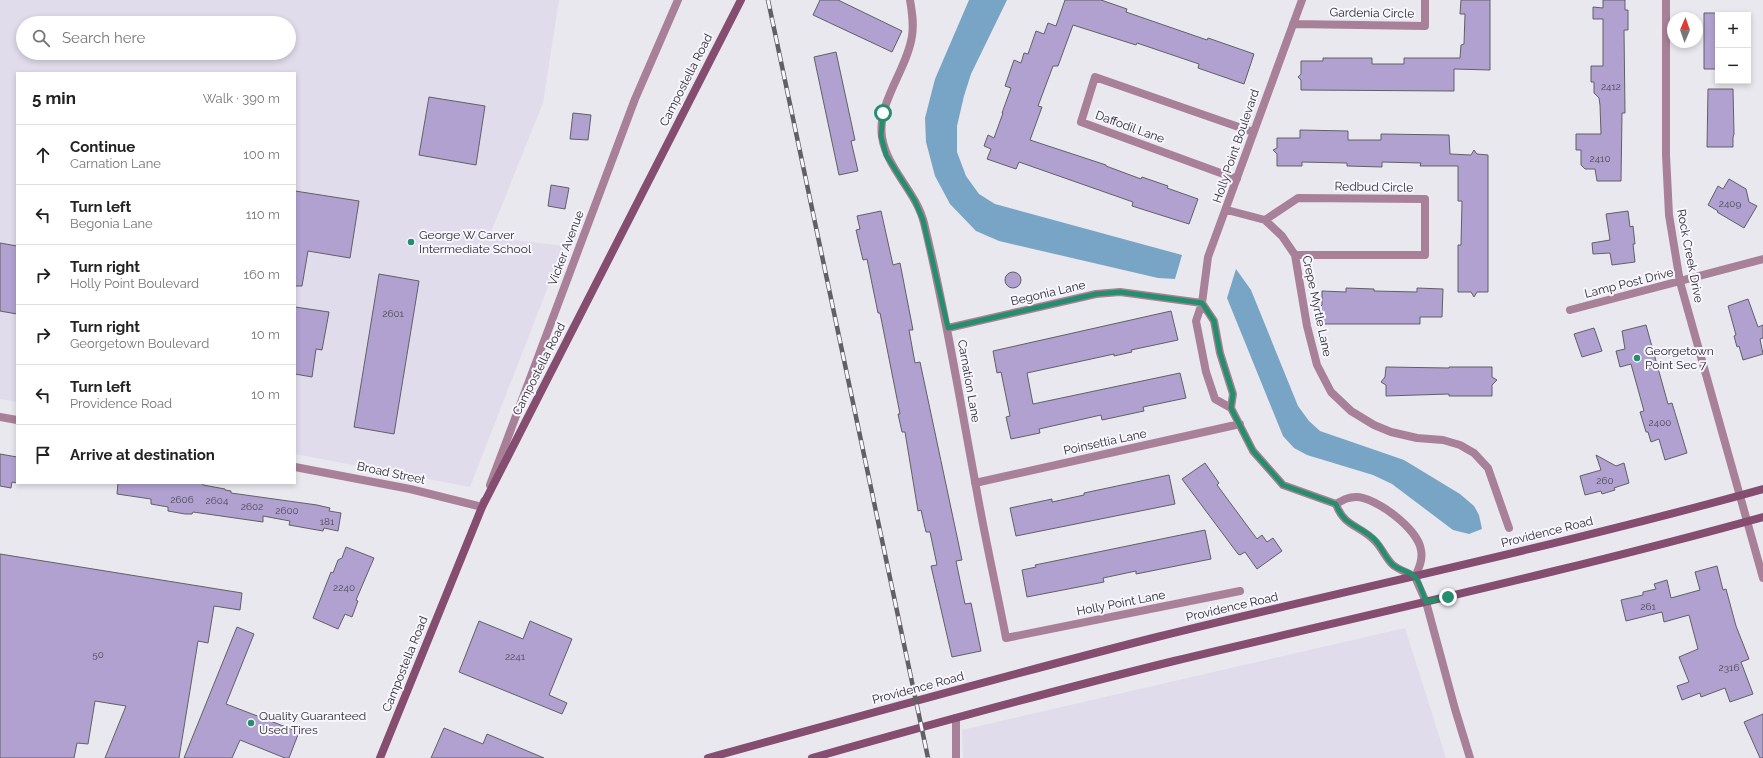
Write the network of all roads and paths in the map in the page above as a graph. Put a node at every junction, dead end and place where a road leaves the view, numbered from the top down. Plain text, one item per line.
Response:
1 (678, 0) edge
2 (741, 0) edge
3 (910, 0) edge
4 (1302, 0) edge
5 (1425, 0) edge
6 (1666, 0) edge
7 (1294, 24) junction
8 (1253, 132) junction
9 (1237, 179) junction
10 (1227, 210) junction
11 (1265, 220) junction
12 (1295, 255) junction
13 (1763, 259) edge
14 (1680, 282) junction
15 (1202, 303) junction
16 (1570, 310) dead end
17 (948, 328) junction
18 (1231, 408) junction
19 (0, 417) edge
20 (16, 420) edge
21 (1240, 424) junction
22 (296, 467) edge
23 (975, 482) junction
24 (1763, 489) edge
25 (1740, 495) junction
26 (1336, 504) junction
27 (482, 507) junction
28 (1763, 517) edge
29 (1747, 521) junction
30 (1509, 528) dead end
31 (1415, 577) junction
32 (1763, 578) edge
33 (1240, 591) dead end
34 (1426, 602) junction
35 (1006, 638) joint
36 (956, 718) junction
37 (380, 758) edge
38 (708, 758) edge
39 (812, 758) edge
40 (956, 758) edge
41 (1470, 758) edge

1 - 27 street, Vicker Avenue
2 - 27 main road, Campostella Road
3 - 17 street, Carnation Lane
4 - 7 street, Holly Point Boulevard
5 - 7 street, Gardenia Circle
6 - 14 street, Rock Creek Drive
7 - 8 street, Holly Point Boulevard
8 - 9 street, Holly Point Boulevard
8 - 9 street, Daffodil Lane
9 - 10 street, Holly Point Boulevard
10 - 11 street, Crepe Myrtle Lane
10 - 15 street, Holly Point Boulevard
11 - 12 street, Crepe Myrtle Lane
11 - 12 street, Redbud Circle
12 - 30 street, Crepe Myrtle Lane
13 - 14 street, Lamp Post Drive
14 - 16 street, Lamp Post Drive
14 - 25 street, Rock Creek Drive
15 - 17 street, Begonia Lane
15 - 18 street
15 - 18 street, Holly Point Boulevard
17 - 23 street, Carnation Lane
18 - 21 street, Holly Point Boulevard
19 - 20 street
21 - 23 street, Poinsettia Lane
21 - 26 street, Holly Point Boulevard
22 - 27 street, Broad Street
23 - 35 street, Carnation Lane
24 - 25 main road, Providence Road
25 - 29 street, Rock Creek Drive
25 - 31 main road, Providence Road
26 - 31 street
26 - 31 street
27 - 37 main road, Campostella Road
28 - 29 main road
29 - 32 street, Rock Creek Drive
29 - 34 main road
31 - 34 street
31 - 38 main road, Providence Road
33 - 35 street, Holly Point Lane
34 - 36 main road
34 - 41 street
36 - 39 main road
36 - 40 street

